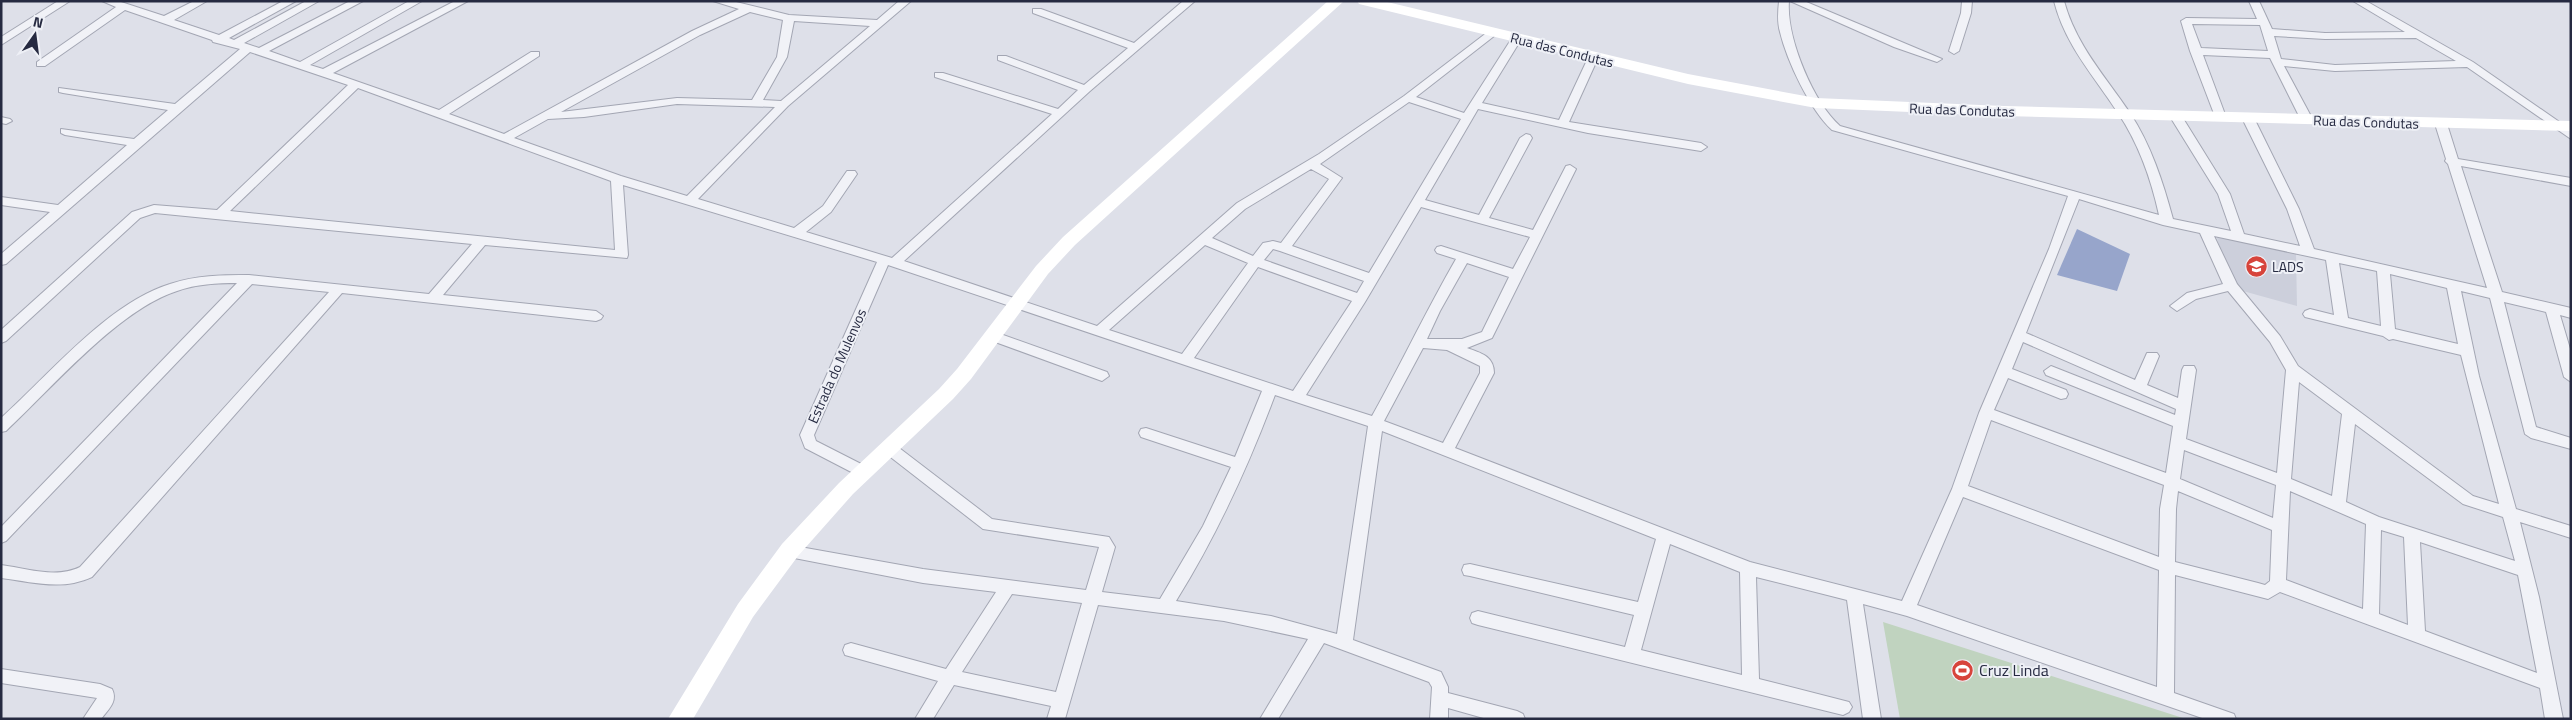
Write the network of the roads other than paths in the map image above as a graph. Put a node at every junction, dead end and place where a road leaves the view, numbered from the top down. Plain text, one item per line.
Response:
1 (65, 1) edge
2 (107, 1) edge
3 (146, 1) edge
4 (202, 1) edge
5 (291, 1) edge
6 (314, 1) edge
7 (358, 1) edge
8 (418, 1) edge
9 (463, 1) edge
10 (718, 1) edge
11 (906, 1) edge
12 (1190, 1) edge
13 (1338, 1) edge
14 (1364, 1) edge
15 (1784, 1) edge
16 (1795, 1) edge
17 (1966, 1) edge
18 (2059, 1) edge
19 (2254, 1) edge
20 (2358, 1) edge
21 (127, 8) junction
22 (748, 9) junction
23 (1037, 11) dead end
24 (789, 18) junction
25 (163, 21) junction
26 (880, 23) junction
27 (2265, 27) junction
28 (1493, 33) junction
29 (2418, 35) junction
30 (1517, 38) junction
31 (217, 40) junction
32 (1, 42) edge
33 (232, 45) junction
34 (1136, 47) junction
35 (253, 51) junction
36 (1954, 51) dead end
37 (2196, 51) junction
38 (534, 54) dead end
39 (1002, 58) dead end
40 (1593, 58) junction
41 (2275, 58) junction
42 (1937, 59) dead end
43 (41, 64) dead end
44 (2469, 64) junction
45 (301, 66) junction
46 (324, 73) junction
47 (939, 74) dead end
48 (356, 84) junction
49 (1086, 89) junction
50 (63, 90) dead end
51 (1408, 98) junction
52 (756, 102) junction
53 (1816, 103) junction
54 (784, 104) junction
55 (1476, 105) junction
56 (176, 108) junction
57 (1060, 113) junction
58 (2125, 114) junction
59 (439, 115) junction
60 (2175, 115) junction
61 (543, 116) junction
62 (2220, 117) junction
63 (1468, 118) junction
64 (2248, 118) junction
65 (2307, 120) junction
66 (1563, 124) junction
67 (2440, 124) junction
68 (2554, 125) junction
69 (2571, 126) edge
70 (65, 131) dead end
71 (2571, 136) edge
72 (1526, 138) dead end
73 (503, 139) junction
74 (136, 143) junction
75 (1701, 147) dead end
76 (2451, 161) junction
77 (1311, 164) junction
78 (1570, 169) dead end
79 (851, 174) dead end
80 (617, 178) junction
81 (2571, 182) edge
82 (2075, 194) junction
83 (1, 201) edge
84 (689, 201) junction
85 (1418, 202) junction
86 (60, 209) junction
87 (219, 214) junction
88 (1482, 220) junction
89 (2167, 222) junction
90 (2204, 231) junction
91 (795, 234) junction
92 (1536, 235) junction
93 (2239, 237) junction
94 (1203, 238) junction
95 (482, 240) junction
96 (1284, 248) junction
97 (1441, 250) dead end
98 (2308, 251) junction
99 (1464, 256) junction
100 (2332, 256) junction
101 (1, 261) edge
102 (889, 262) junction
103 (1256, 262) junction
104 (2383, 268) junction
105 (1517, 275) junction
106 (249, 279) junction
107 (1371, 279) junction
108 (2231, 286) junction
109 (2453, 286) junction
110 (339, 289) junction
111 (2496, 295) junction
112 (433, 298) junction
113 (1360, 299) junction
114 (1017, 304) junction
115 (2177, 306) dead end
116 (2552, 309) junction
117 (2571, 313) edge
118 (2310, 314) dead end
119 (596, 316) dead end
120 (2342, 322) junction
121 (1099, 332) junction
122 (2018, 334) junction
123 (2390, 335) junction
124 (992, 336) junction
125 (1, 338) edge
126 (1419, 343) junction
127 (1452, 347) junction
128 (2466, 351) junction
129 (2152, 356) dead end
130 (1184, 360) junction
131 (2051, 370) dead end
132 (2189, 370) dead end
133 (2294, 370) junction
134 (2004, 371) junction
135 (1102, 376) dead end
136 (2571, 377) edge
137 (2139, 387) junction
138 (1270, 389) junction
139 (2061, 394) dead end
140 (1296, 398) junction
141 (2182, 406) junction
142 (1986, 413) junction
143 (2349, 413) junction
144 (2180, 423) junction
145 (1376, 424) junction
146 (1, 427) edge
147 (1146, 433) dead end
148 (2178, 442) junction
149 (2571, 444) edge
150 (888, 448) junction
151 (1447, 450) junction
152 (1241, 465) junction
153 (864, 472) junction
154 (2173, 482) junction
155 (2284, 482) junction
156 (1959, 489) junction
157 (2338, 506) junction
158 (2508, 514) junction
159 (2374, 521) junction
160 (2280, 527) junction
161 (2571, 532) edge
162 (2412, 533) junction
163 (1664, 536) junction
164 (1, 537) edge
165 (788, 551) junction
166 (2167, 566) junction
167 (1748, 568) junction
168 (1470, 570) dead end
169 (2523, 570) junction
170 (1, 571) edge
171 (2278, 584) junction
172 (1006, 588) junction
173 (1854, 596) junction
174 (1090, 598) junction
175 (1164, 607) junction
176 (1907, 609) junction
177 (1644, 610) junction
178 (2371, 617) junction
179 (1478, 618) dead end
180 (1320, 635) junction
181 (2417, 636) junction
182 (1344, 643) junction
183 (851, 650) dead end
184 (1631, 656) junction
185 (1, 676) edge
186 (949, 677) junction
187 (1752, 684) junction
188 (2548, 684) junction
189 (1441, 698) junction
190 (2165, 698) junction
191 (1060, 700) junction
192 (1843, 707) dead end
193 (90, 719) edge
194 (680, 719) edge
195 (924, 719) edge
196 (1056, 719) edge
197 (1268, 719) edge
198 (1439, 719) edge
199 (1517, 719) edge
200 (1872, 719) edge
201 (2228, 719) edge
202 (2554, 719) edge

1 - 32 street
2 - 21 street
3 - 21 street
4 - 25 street
5 - 31 street
6 - 33 street
7 - 35 street
8 - 45 street
9 - 46 street
10 - 22 street
11 - 26 street
12 - 34 street
13 - 114 street
14 - 28 street, Rua das Condutas
15 - 53 street
16 - 42 street
17 - 36 street
18 - 58 street
19 - 27 street
20 - 29 street
21 - 25 street
21 - 43 street
22 - 24 street
22 - 61 street
23 - 34 street
24 - 26 street
24 - 52 street
25 - 31 street
26 - 54 street
27 - 29 street
27 - 37 street
27 - 41 street
28 - 30 street, Rua das Condutas
28 - 51 street
29 - 44 street
30 - 40 street, Rua das Condutas
30 - 55 street
31 - 33 street
33 - 35 street
34 - 49 street
35 - 45 street
35 - 56 street
37 - 41 street
37 - 62 street
38 - 59 street
39 - 49 street
40 - 53 street, Rua das Condutas
40 - 66 street
41 - 44 street
41 - 65 street
44 - 68 street
45 - 46 street
46 - 48 street
47 - 57 street
48 - 59 street
48 - 87 street
49 - 57 street
50 - 56 street
51 - 63 street
51 - 77 street
52 - 54 street
52 - 61 street
53 - 58 street, Rua das Condutas
53 - 82 street
54 - 84 street
55 - 63 street
55 - 66 street
56 - 74 street
57 - 102 street
58 - 60 street, Rua das Condutas
58 - 89 street
59 - 73 street
60 - 62 street, Rua das Condutas
60 - 93 street
61 - 73 street
62 - 64 street, Rua das Condutas
63 - 85 street
64 - 65 street, Rua das Condutas
64 - 98 street
65 - 67 street, Rua das Condutas
66 - 75 street
67 - 68 street, Rua das Condutas
67 - 76 street
68 - 69 street, Rua das Condutas
68 - 71 street
70 - 74 street
72 - 88 street
73 - 80 street
74 - 86 street
76 - 81 street
76 - 111 street
77 - 94 street
77 - 96 street
78 - 92 street
79 - 91 street
80 - 84 street
80 - 95 street
82 - 89 street
82 - 122 street
83 - 86 street
84 - 91 street
85 - 88 street
85 - 107 street
86 - 101 street
87 - 95 street
87 - 125 street
88 - 92 street
89 - 90 street
90 - 93 street
90 - 108 street
91 - 102 street
92 - 105 street
93 - 98 street
94 - 103 street
94 - 121 street
95 - 112 street
96 - 103 street
96 - 107 street
97 - 99 street
98 - 100 street
99 - 105 street
99 - 126 street
100 - 104 street
100 - 120 street
102 - 114 street
102 - 153 street, Estrada do Mulenvos
103 - 113 street
103 - 130 street
104 - 109 street
104 - 123 street
105 - 127 street
106 - 110 street
106 - 146 street
106 - 164 street
107 - 113 street
108 - 115 street
108 - 133 street
109 - 111 street
109 - 128 street
110 - 112 street
110 - 170 street
111 - 116 street
111 - 149 street
112 - 119 street
113 - 140 street
114 - 121 street
114 - 124 street
116 - 117 street
116 - 136 street
118 - 120 street
120 - 123 street
121 - 130 street
122 - 134 street
122 - 137 street
123 - 128 street
124 - 135 street
124 - 150 street
126 - 127 street
126 - 145 street
127 - 151 street
128 - 158 street
129 - 137 street
130 - 138 street
131 - 144 street
132 - 141 street
133 - 143 street
133 - 155 street
134 - 139 street
134 - 142 street
137 - 141 street
138 - 140 street
138 - 152 street
140 - 145 street
141 - 144 street
142 - 154 street
142 - 156 street
143 - 157 street
143 - 158 street
144 - 148 street
145 - 151 street
145 - 182 street
147 - 152 street
148 - 154 street
148 - 155 street
150 - 153 street
150 - 174 street
151 - 163 street
152 - 175 street
153 - 165 street
154 - 160 street
154 - 166 street
155 - 157 street
155 - 160 street
156 - 166 street
156 - 176 street
157 - 159 street
158 - 161 street
158 - 169 street
159 - 162 street
159 - 178 street
160 - 171 street
162 - 169 street
162 - 181 street
163 - 167 street
163 - 177 street
165 - 172 street
165 - 194 street
166 - 171 street
166 - 190 street
167 - 173 street
167 - 187 street
168 - 177 street
169 - 188 street
171 - 178 street
172 - 174 street
172 - 186 street
173 - 176 street
173 - 200 street
174 - 175 street
174 - 191 street
175 - 180 street
176 - 190 street
177 - 184 street
178 - 181 street
179 - 184 street
180 - 182 street
180 - 197 street
181 - 188 street
182 - 189 street
183 - 186 street
184 - 187 street
185 - 193 street
186 - 191 street
186 - 195 street
187 - 192 street
188 - 202 street
189 - 198 street
189 - 199 street
190 - 201 street
191 - 196 street

